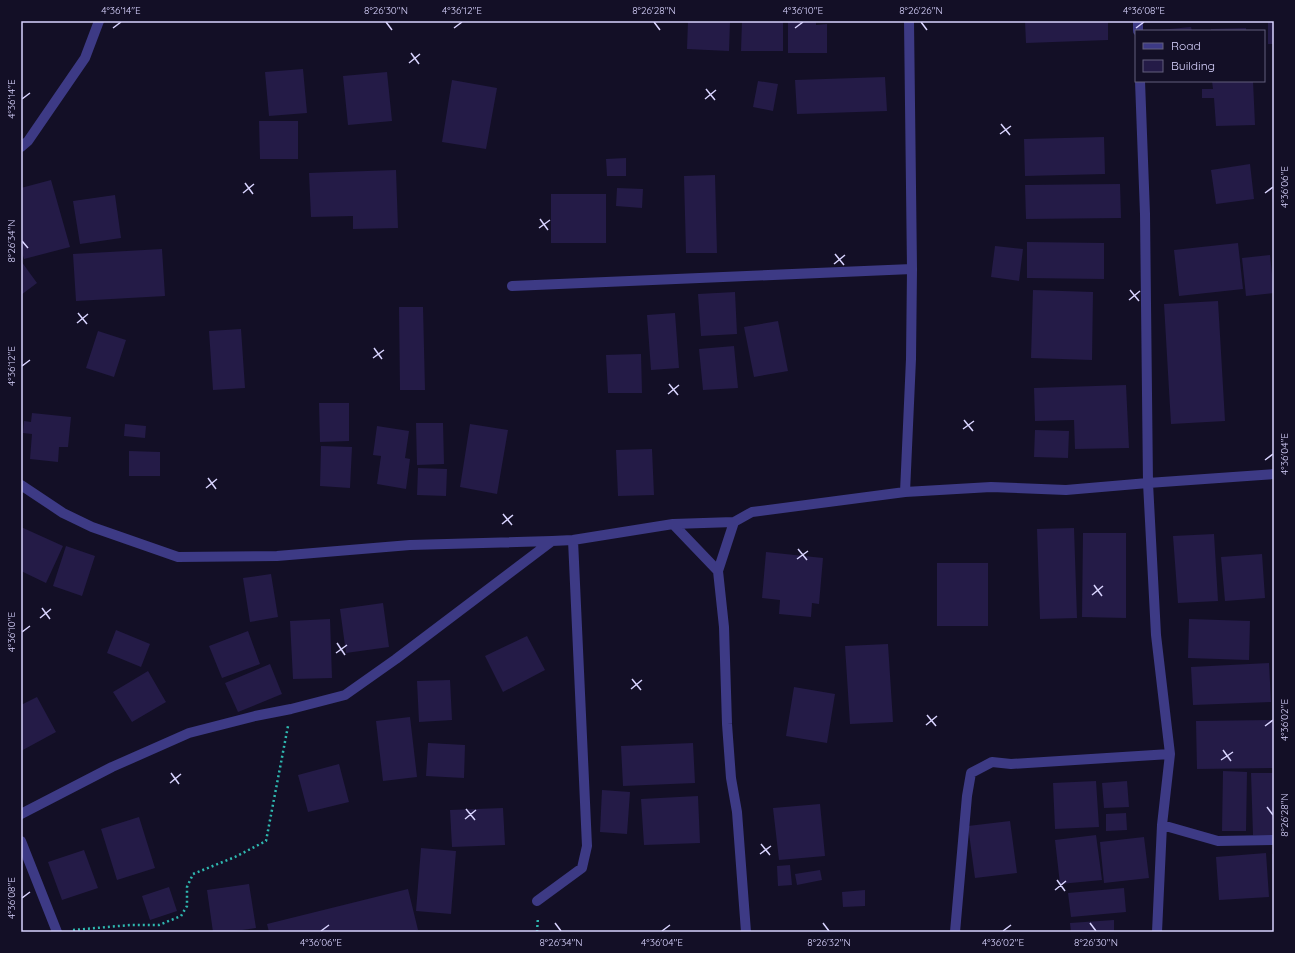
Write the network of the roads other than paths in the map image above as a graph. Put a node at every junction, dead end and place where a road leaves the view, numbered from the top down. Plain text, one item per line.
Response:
1 (99, 21) edge
2 (909, 21) edge
3 (1140, 82) edge
4 (21, 147) edge
5 (912, 269) junction
6 (512, 286) dead end
7 (1274, 474) edge
8 (1148, 483) junction
9 (21, 485) edge
10 (905, 492) junction
11 (734, 522) junction
12 (673, 524) junction
13 (573, 540) junction
14 (552, 541) junction
15 (718, 571) junction
16 (1170, 754) junction
17 (21, 814) edge
18 (1162, 825) junction
19 (1274, 840) edge
20 (21, 841) edge
21 (537, 901) dead end
22 (57, 932) edge
23 (746, 932) edge
24 (955, 932) edge
25 (1157, 932) edge

1 - 4 street
2 - 5 street
3 - 8 street
5 - 6 street
5 - 10 street
7 - 8 street
8 - 10 street
8 - 16 street
9 - 14 street
10 - 11 street
11 - 12 street
11 - 15 street
12 - 13 street
12 - 15 street
13 - 14 street
13 - 21 street
14 - 17 street
15 - 23 street
16 - 18 street
16 - 24 street
18 - 19 street
18 - 25 street
20 - 22 street

